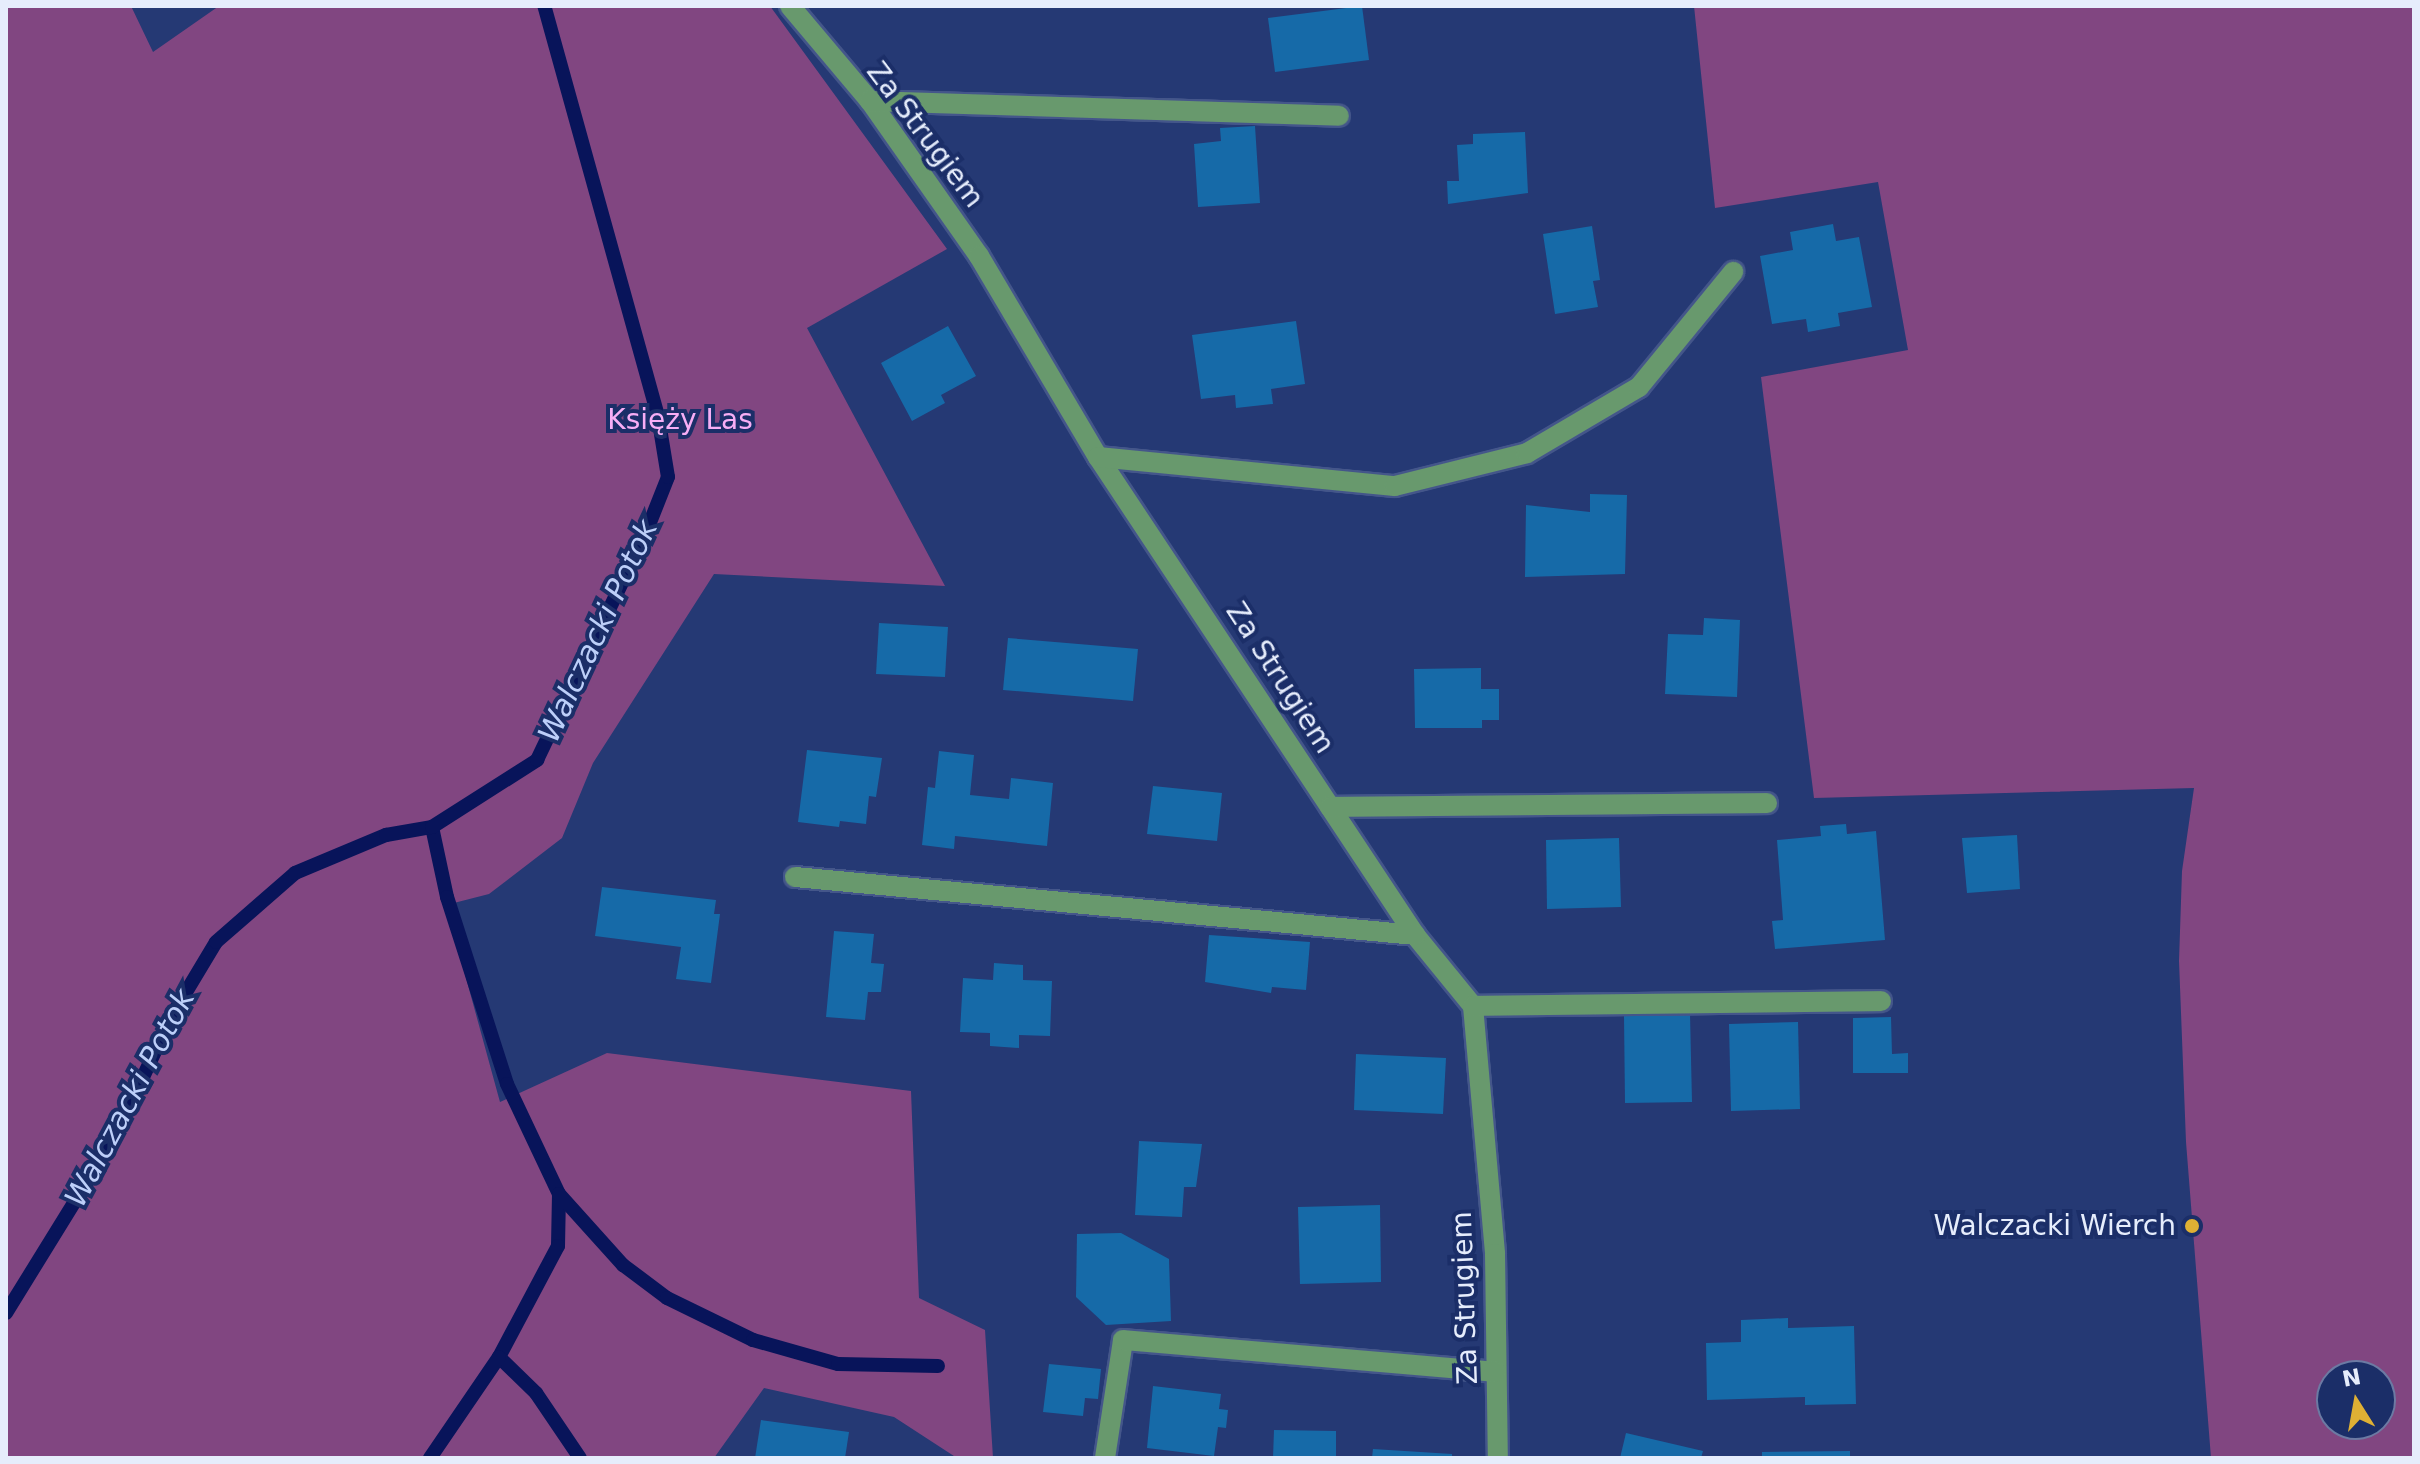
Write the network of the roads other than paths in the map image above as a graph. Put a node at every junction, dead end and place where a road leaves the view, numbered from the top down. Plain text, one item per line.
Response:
1 (790, 6) edge
2 (870, 101) junction
3 (1339, 116) dead end
4 (1733, 272) dead end
5 (1098, 457) junction
6 (1767, 803) dead end
7 (1330, 807) junction
8 (795, 877) dead end
9 (1415, 935) junction
10 (1881, 1001) dead end
11 (1473, 1006) junction
12 (1496, 1372) junction
13 (1105, 1458) edge
14 (1498, 1458) edge

1 - 2 street, Za Strugiem
2 - 3 street
2 - 5 street, Za Strugiem
4 - 5 street
5 - 7 street, Za Strugiem
6 - 7 street
7 - 9 street, Za Strugiem
8 - 9 street
9 - 11 street, Za Strugiem
10 - 11 street
11 - 12 street, Za Strugiem
12 - 13 street
12 - 14 street, Za Strugiem

